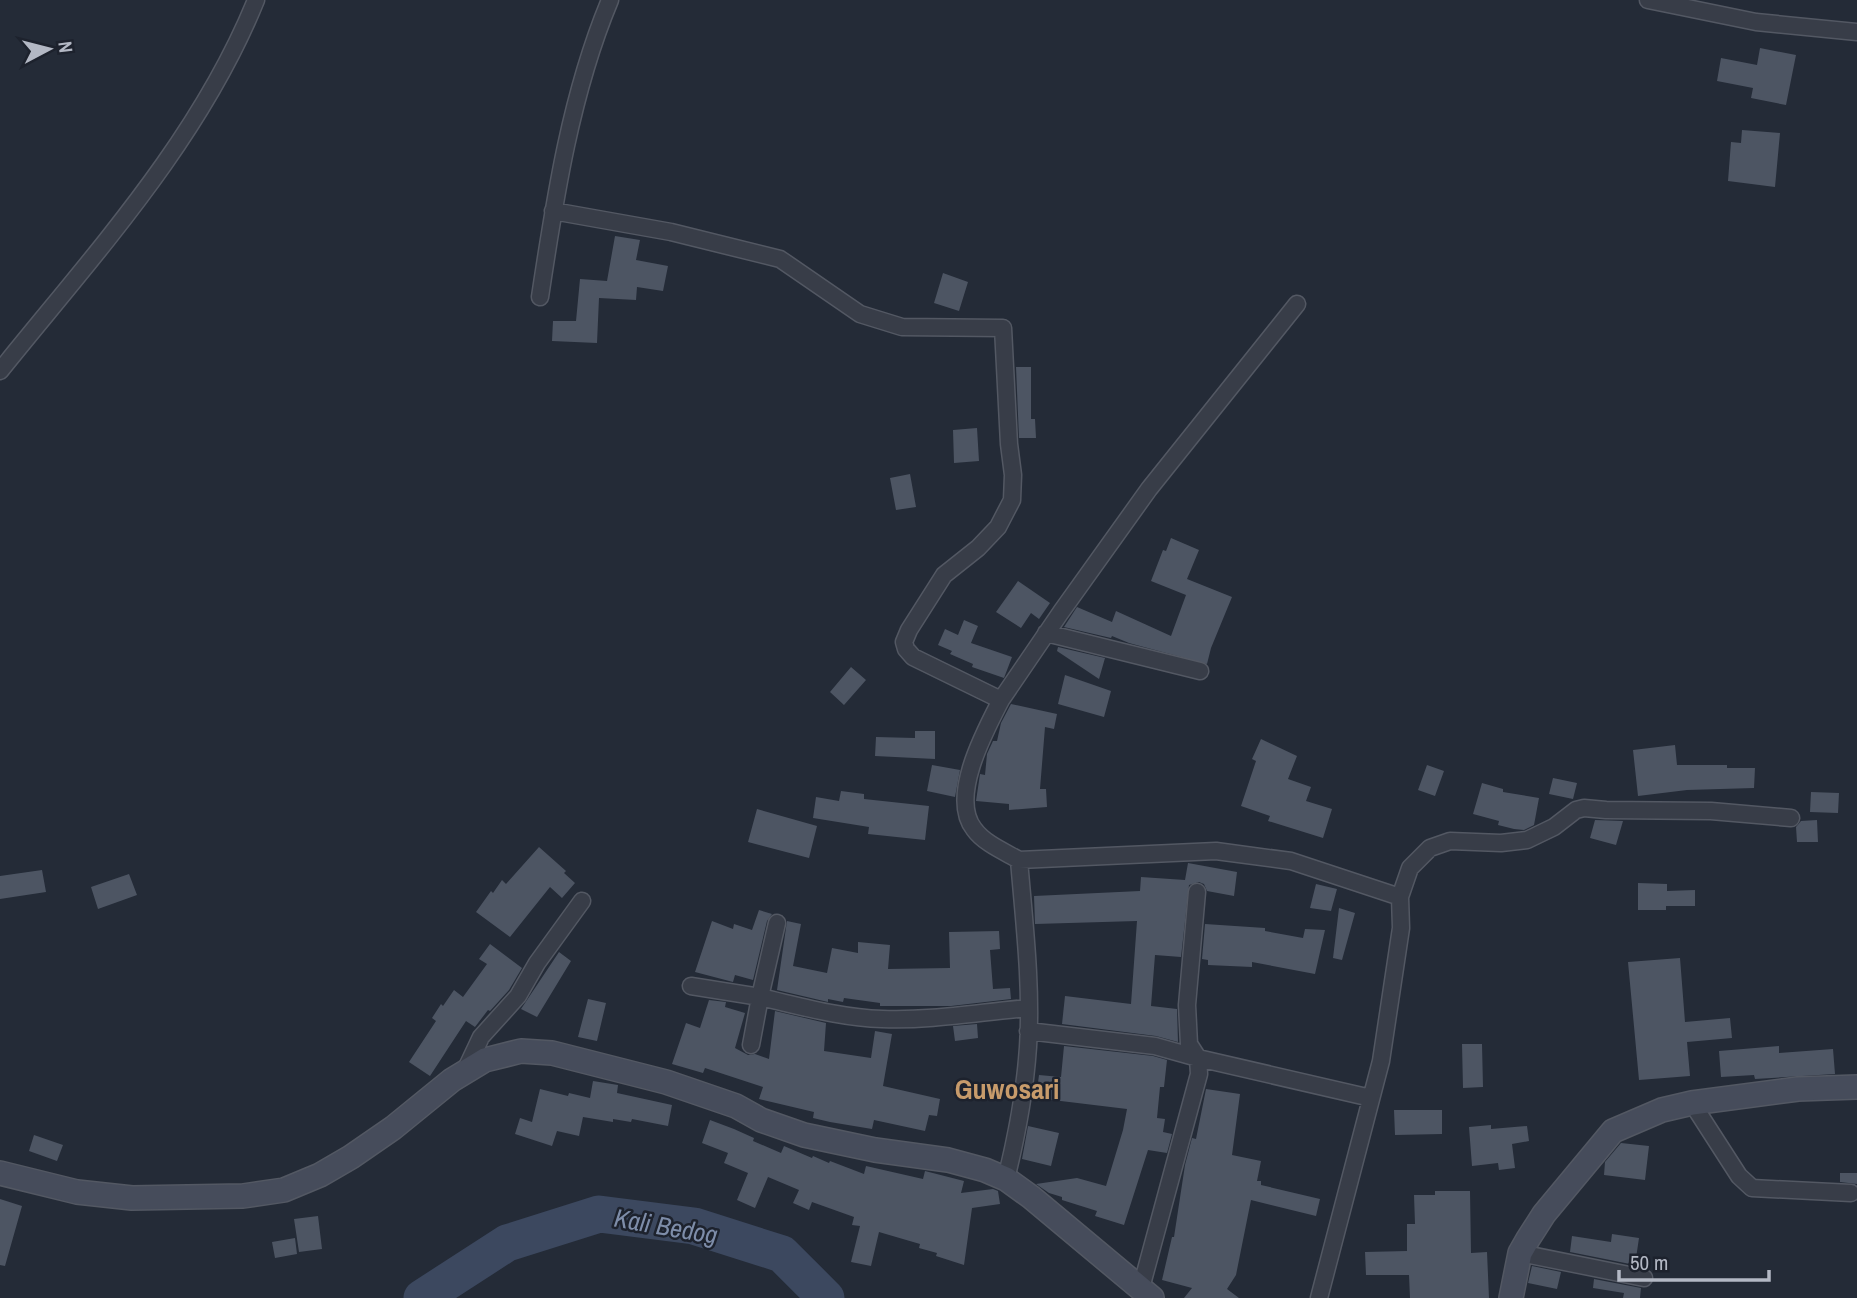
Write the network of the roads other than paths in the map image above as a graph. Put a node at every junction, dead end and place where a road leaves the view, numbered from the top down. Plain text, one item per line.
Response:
1 (256, 0) edge
2 (610, 0) edge
3 (1648, 0) edge
4 (1857, 32) edge
5 (553, 211) junction
6 (540, 297) dead end
7 (1297, 304) dead end
8 (0, 371) edge
9 (1046, 633) junction
10 (1200, 671) dead end
11 (1001, 700) junction
12 (1791, 818) dead end
13 (1018, 860) junction
14 (1197, 892) dead end
15 (1400, 897) junction
16 (582, 901) dead end
17 (777, 923) dead end
18 (691, 986) dead end
19 (760, 997) junction
20 (1028, 1008) junction
21 (1028, 1031) junction
22 (751, 1045) dead end
23 (1198, 1058) junction
24 (465, 1071) junction
25 (1857, 1087) edge
26 (1371, 1098) junction
27 (1692, 1103) junction
28 (0, 1172) edge
29 (1006, 1179) junction
30 (1851, 1194) dead end
31 (1520, 1253) junction
32 (1644, 1278) dead end
33 (1146, 1293) edge
34 (1319, 1298) edge
35 (1511, 1298) edge

1 - 8 street
2 - 5 street
3 - 4 street
5 - 6 street
5 - 11 street
7 - 9 street
9 - 10 street
9 - 11 street
11 - 13 street
12 - 15 street
13 - 15 street
13 - 20 street
14 - 23 street
15 - 26 street
16 - 24 street
17 - 19 street
18 - 19 street
19 - 20 street
19 - 22 street
20 - 21 street
21 - 23 street
21 - 29 street
23 - 26 street
23 - 33 street
24 - 28 main road
24 - 29 main road
25 - 27 main road
26 - 34 street
27 - 30 street
27 - 31 main road
29 - 33 main road
31 - 32 street
31 - 35 main road

